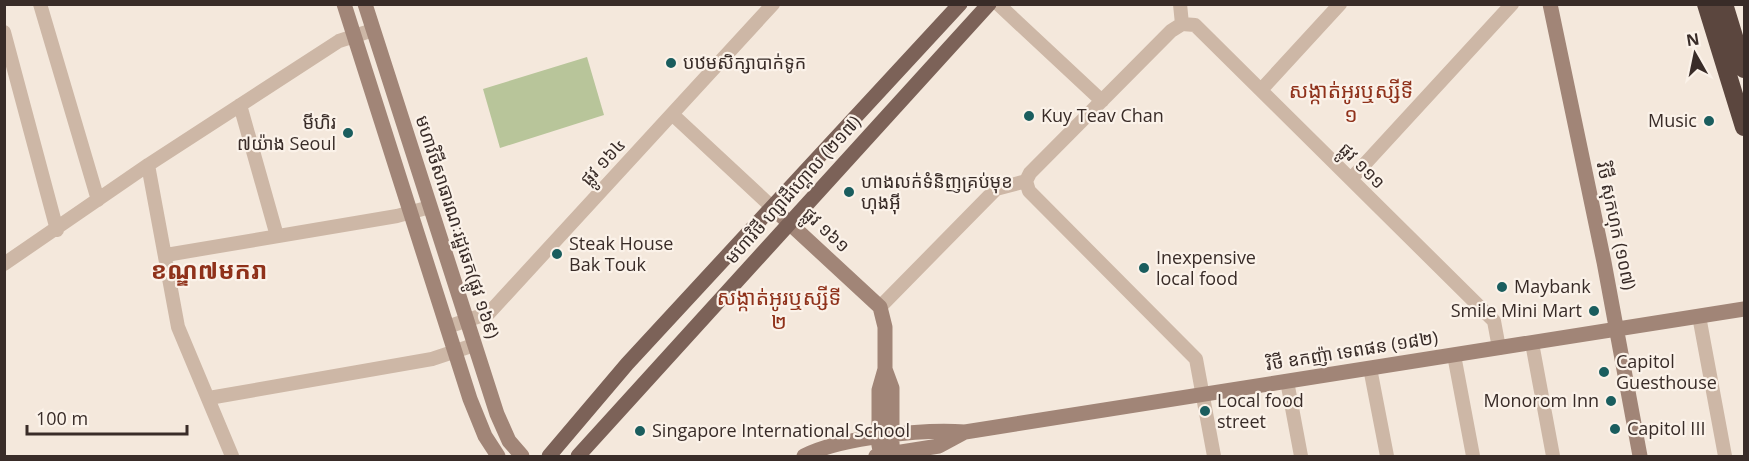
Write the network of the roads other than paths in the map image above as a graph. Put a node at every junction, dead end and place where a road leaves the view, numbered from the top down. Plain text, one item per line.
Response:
1 (40, 4) edge
2 (344, 4) edge
3 (365, 4) edge
4 (773, 4) edge
5 (960, 4) edge
6 (989, 4) edge
7 (998, 4) edge
8 (1180, 4) edge
9 (1340, 4) edge
10 (1512, 4) edge
11 (1550, 4) edge
12 (1706, 4) edge
13 (1724, 4) edge
14 (1182, 24) junction
15 (373, 30) junction
16 (4, 32) edge
17 (354, 36) junction
18 (1744, 69) edge
19 (1261, 90) junction
20 (1102, 101) junction
21 (240, 105) junction
22 (672, 114) junction
23 (1744, 127) edge
24 (148, 165) junction
25 (1351, 179) junction
26 (1026, 181) junction
27 (98, 200) junction
28 (430, 207) junction
29 (773, 208) junction
30 (411, 212) junction
31 (790, 223) junction
32 (57, 230) junction
33 (277, 236) junction
34 (166, 255) junction
35 (4, 264) edge
36 (880, 307) junction
37 (1744, 309) edge
38 (1699, 316) junction
39 (466, 321) junction
40 (447, 327) junction
41 (1617, 330) junction
42 (1532, 343) junction
43 (474, 345) junction
44 (1499, 348) junction
45 (455, 352) junction
46 (1454, 355) junction
47 (627, 364) junction
48 (1370, 368) junction
49 (646, 381) junction
50 (1287, 381) junction
51 (1203, 394) junction
52 (209, 398) junction
53 (965, 432) junction
54 (485, 436) junction
55 (886, 437) junction
56 (232, 456) edge
57 (491, 456) edge
58 (498, 456) edge
59 (522, 456) edge
60 (549, 456) edge
61 (578, 456) edge
62 (804, 456) edge
63 (884, 456) edge
64 (1214, 456) edge
65 (1301, 456) edge
66 (1387, 456) edge
67 (1473, 456) edge
68 (1553, 456) edge
69 (1640, 456) edge
70 (1725, 456) edge

1 - 27 street
2 - 17 street
3 - 15 street, មហាវិថីសាធារណៈរដ្ឋឆេក(ផ្លូវ ១៦៩)
4 - 22 street, ផ្លូវ ១៦៤
5 - 29 main road, មហាវិថី ហ្សាដឹហ្គោល (២១៧)
6 - 31 main road, មហាវិថី ហ្សាដឹហ្គោល (២១៧)
7 - 20 street
8 - 14 street
9 - 19 street
10 - 25 street
11 - 41 street, វិថី សុកហុក (១០៧)
12 - 23 highway
13 - 18 highway
14 - 19 street, ផ្លូវ ១១១
14 - 20 street
15 - 17 street
15 - 28 street, មហាវិថីសាធារណៈរដ្ឋឆេក(ផ្លូវ ១៦៩)
16 - 32 street
17 - 21 street
17 - 30 street
19 - 25 street, ផ្លូវ ១១១
20 - 26 street
21 - 24 street
21 - 33 street
22 - 29 street, ផ្លូវ ១៦១
22 - 39 street, ផ្លូវ ១៦៤
24 - 27 street
24 - 34 street
25 - 44 street, ផ្លូវ ១១១
26 - 36 street
26 - 51 street
27 - 32 street
28 - 30 street
28 - 39 street, មហាវិថីសាធារណៈរដ្ឋឆេក(ផ្លូវ ១៦៩)
29 - 31 street, ផ្លូវ ១៦១
29 - 47 main road, មហាវិថី ហ្សាដឹហ្គោល (២១៧)
30 - 33 street
30 - 40 street
31 - 36 street, ផ្លូវ ១៦១
31 - 49 main road, មហាវិថី ហ្សាដឹហ្គោល (២១៧)
32 - 35 street
33 - 34 street
34 - 52 street
36 - 55 street
37 - 38 street, វិថី ឧកញ៉ា ទេពផន (១៨២)
38 - 41 street, វិថី ឧកញ៉ា ទេពផន (១៨២)
38 - 70 street
39 - 40 street, ផ្លូវ ១៦៤
39 - 43 street, មហាវិថីសាធារណៈរដ្ឋឆេក(ផ្លូវ ១៦៩)
40 - 45 street
41 - 42 street, វិថី ឧកញ៉ា ទេពផន (១៨២)
41 - 69 street, វិថី សុកហុក (១០៧)
42 - 44 street, វិថី ឧកញ៉ា ទេពផន (១៨២)
42 - 68 street
43 - 45 street
43 - 59 street, មហាវិថីសាធារណៈរដ្ឋឆេក(ផ្លូវ ១៦៩)
44 - 46 street, វិថី ឧកញ៉ា ទេពផន (១៨២)
45 - 52 street
45 - 54 street
46 - 48 street, វិថី ឧកញ៉ា ទេពផន (១៨២)
46 - 67 street
47 - 49 main road
47 - 60 main road, មហាវិថី ហ្សាដឹហ្គោល (២១៧)
48 - 50 street, វិថី ឧកញ៉ា ទេពផន (១៨២)
48 - 66 street
49 - 61 main road, មហាវិថី ហ្សាដឹហ្គោល (២១៧)
50 - 51 street, វិថី ឧកញ៉ា ទេពផន (១៨២)
50 - 65 street
51 - 53 street, វិថី ឧកញ៉ា ទេពផន (១៨២)
51 - 64 street
52 - 56 street
53 - 55 street, វិថី ឧកញ៉ា ទេពផន (១៨២)
53 - 63 street, វិថី ឧកញ៉ា ទេពផន (១៨២)
54 - 57 street
54 - 58 street
55 - 62 street, វិថី ឧកញ៉ា ទេពផន (១៨២)
55 - 63 street

